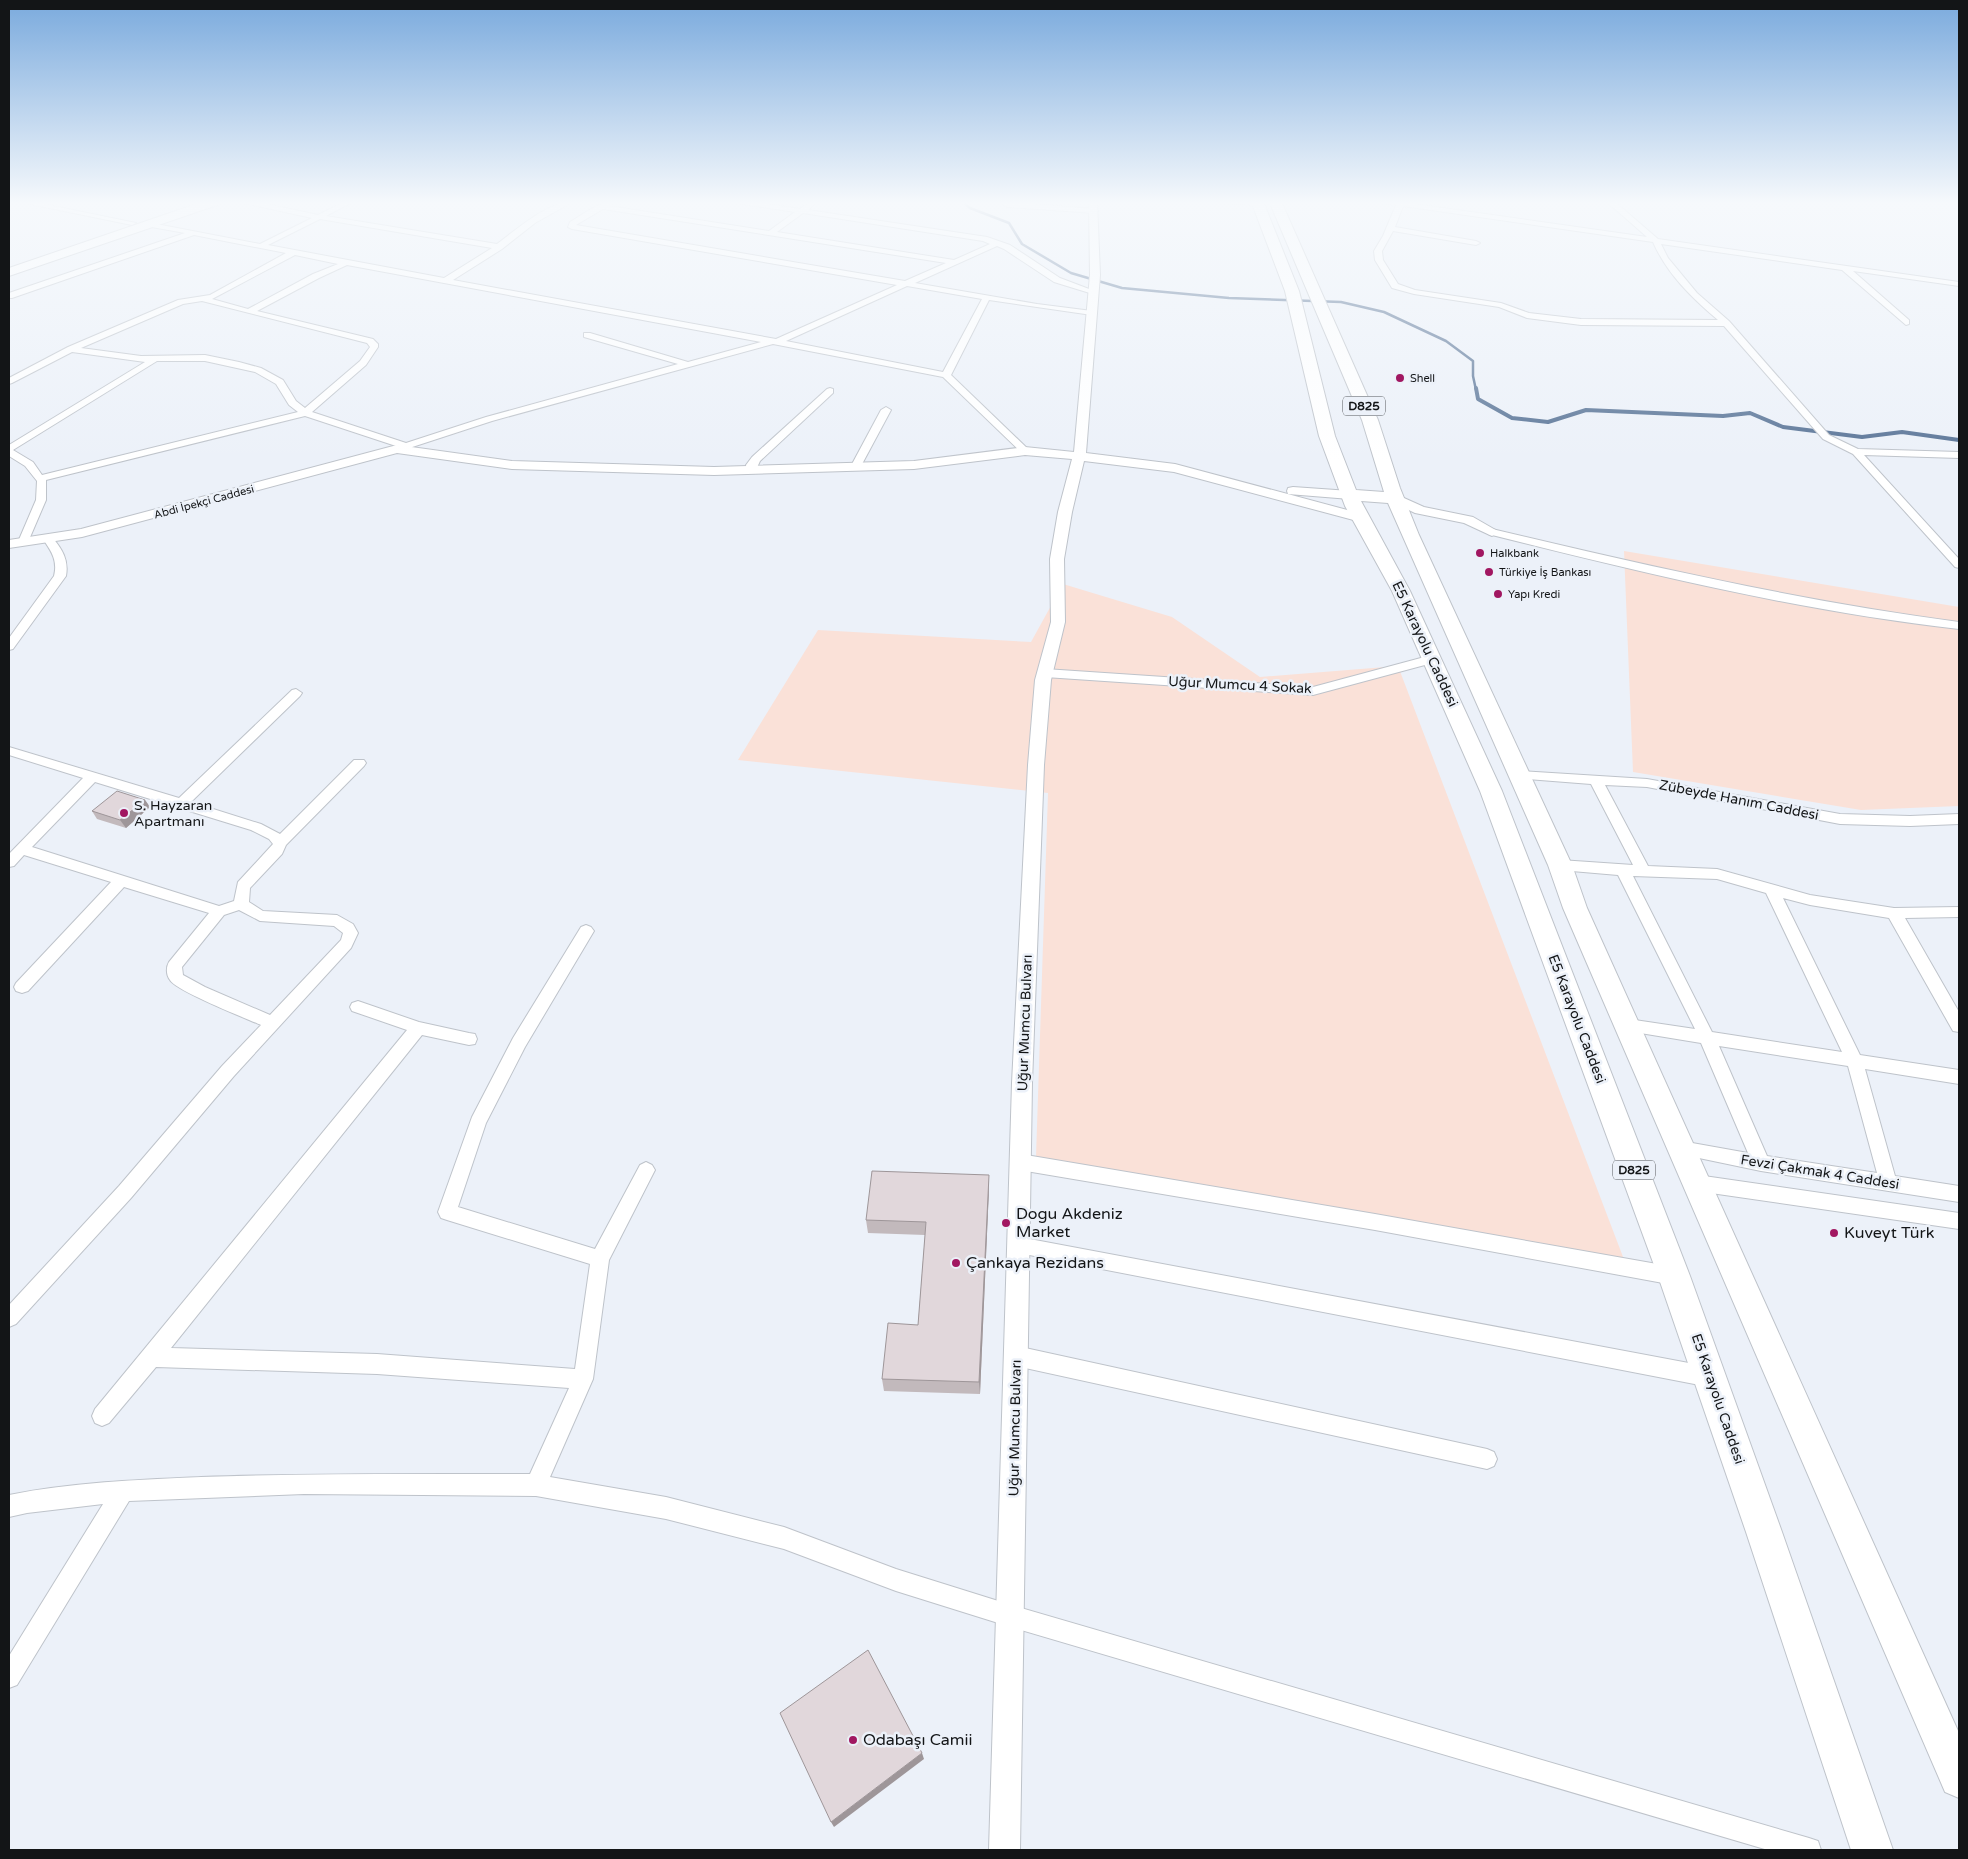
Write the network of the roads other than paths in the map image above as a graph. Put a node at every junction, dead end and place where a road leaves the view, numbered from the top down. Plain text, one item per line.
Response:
1 (33, 288) edge
2 (229, 288) edge
3 (294, 288) edge
4 (487, 288) edge
5 (897, 288) edge
6 (935, 288) edge
7 (1094, 288) edge
8 (1290, 288) edge
9 (1314, 288) edge
10 (1401, 288) edge
11 (1688, 288) edge
12 (1867, 288) edge
13 (9, 296) edge
14 (987, 297) junction
15 (204, 299) junction
16 (250, 311) junction
17 (1092, 313) junction
18 (1906, 322) dead end
19 (1726, 323) junction
20 (587, 335) dead end
21 (776, 342) junction
22 (71, 349) junction
23 (155, 359) junction
24 (689, 364) junction
25 (946, 375) junction
26 (9, 381) edge
27 (830, 391) dead end
28 (886, 410) dead end
29 (305, 413) junction
30 (401, 448) junction
31 (9, 450) edge
32 (1024, 451) junction
33 (1856, 452) junction
34 (1959, 455) edge
35 (1080, 456) junction
36 (856, 466) junction
37 (751, 470) junction
38 (41, 478) junction
39 (1227, 483) junction
40 (1380, 512) junction
41 (1492, 532) junction
42 (48, 539) junction
43 (23, 542) junction
44 (9, 544) edge
45 (1959, 566) edge
46 (1959, 626) edge
47 (9, 646) edge
48 (1432, 659) junction
49 (1045, 672) junction
50 (296, 692) dead end
51 (9, 751) edge
52 (359, 763) dead end
53 (1519, 776) junction
54 (92, 777) junction
55 (1596, 781) junction
56 (181, 804) junction
57 (1959, 819) edge
58 (280, 843) junction
59 (22, 849) junction
60 (9, 862) edge
61 (1560, 865) junction
62 (1623, 870) junction
63 (1643, 871) junction
64 (121, 881) junction
65 (1771, 890) junction
66 (241, 904) junction
67 (219, 911) junction
68 (1959, 912) edge
69 (1894, 913) junction
70 (586, 931) dead end
71 (22, 987) dead end
72 (358, 1007) dead end
73 (273, 1023) junction
74 (1628, 1024) junction
75 (1959, 1026) edge
76 (418, 1028) junction
77 (1707, 1037) junction
78 (469, 1039) dead end
79 (1854, 1059) junction
80 (1959, 1077) edge
81 (1681, 1148) junction
82 (1020, 1162) junction
83 (1761, 1163) junction
84 (646, 1170) dead end
85 (1888, 1182) junction
86 (1697, 1184) junction
87 (1959, 1194) edge
88 (1959, 1221) edge
89 (1019, 1245) junction
90 (600, 1259) junction
91 (1674, 1276) junction
92 (9, 1318) edge
93 (1016, 1356) junction
94 (151, 1357) junction
95 (1710, 1377) junction
96 (583, 1379) junction
97 (102, 1416) dead end
98 (1487, 1459) dead end
99 (536, 1485) junction
100 (123, 1491) junction
101 (9, 1506) edge
102 (1011, 1616) junction
103 (9, 1677) edge
104 (1959, 1778) edge
105 (1004, 1850) edge
106 (1809, 1850) edge
107 (1872, 1850) edge

1 - 13 street
2 - 15 street
3 - 16 street
4 - 21 street
5 - 21 street
6 - 14 street
7 - 17 street, Uğur Mumcu Bulvarı
8 - 40 highway, E5 Karayolu Caddesi / D825
9 - 40 highway, E5 Karayolu Caddesi / D825
10 - 19 street
11 - 19 street
12 - 18 street
14 - 17 street
14 - 25 street
15 - 16 street
15 - 22 street
16 - 29 street
17 - 35 street, Uğur Mumcu Bulvarı
19 - 33 street
20 - 24 street
21 - 24 street
21 - 25 street
22 - 23 street
22 - 26 street
23 - 29 street
23 - 31 street
24 - 30 street
25 - 32 street
27 - 37 street
28 - 36 street
29 - 30 street
29 - 38 street
30 - 37 street
30 - 42 street, Abdi İpekçi Caddesi
31 - 38 street
32 - 35 street
32 - 36 street
33 - 34 street
33 - 45 street
35 - 39 street
35 - 49 street, Uğur Mumcu Bulvarı
36 - 37 street
38 - 43 street
39 - 40 street
39 - 40 street
40 - 41 street
40 - 41 street
40 - 48 highway, E5 Karayolu Caddesi / D825
40 - 53 highway, E5 Karayolu Caddesi / D825
41 - 46 street
42 - 43 street, Abdi İpekçi Caddesi
42 - 47 street
43 - 44 street, Abdi İpekçi Caddesi
48 - 49 street, Uğur Mumcu 4 Sokak
48 - 91 highway, E5 Karayolu Caddesi / D825
49 - 82 street, Uğur Mumcu Bulvarı
50 - 56 street
51 - 54 street
52 - 58 street
53 - 55 street, Zübeyde Hanım Caddesi
53 - 61 highway, E5 Karayolu Caddesi / D825
54 - 56 street
54 - 59 street
55 - 57 street, Zübeyde Hanım Caddesi
55 - 63 street
56 - 58 street
58 - 66 street
59 - 60 street
59 - 64 street
61 - 62 street
61 - 74 highway, E5 Karayolu Caddesi / D825
62 - 63 street
62 - 77 street
63 - 65 street
64 - 67 street
64 - 71 street
65 - 69 street
65 - 79 street
66 - 67 street
66 - 73 street
67 - 73 street
68 - 69 street
69 - 75 street
70 - 90 street
72 - 76 street
73 - 92 street
74 - 77 street
74 - 81 highway, E5 Karayolu Caddesi / D825
76 - 78 street
76 - 94 street
77 - 79 street
77 - 83 street
79 - 80 street
79 - 85 street
81 - 83 street, Fevzi Çakmak 4 Caddesi
81 - 86 highway, E5 Karayolu Caddesi / D825
82 - 89 street, Uğur Mumcu Bulvarı
82 - 91 street
83 - 85 street, Fevzi Çakmak 4 Caddesi
84 - 90 street
85 - 87 street, Fevzi Çakmak 4 Caddesi
86 - 88 street, Fevzi Çakmak 4 Caddesi
86 - 104 highway, E5 Karayolu Caddesi / D825
89 - 93 street, Uğur Mumcu Bulvarı
89 - 95 street
90 - 96 street
91 - 95 highway, E5 Karayolu Caddesi / D825
93 - 98 street
93 - 102 street, Uğur Mumcu Bulvarı
94 - 96 street
94 - 97 street
95 - 107 highway, E5 Karayolu Caddesi / D825
96 - 99 street
99 - 100 street
99 - 102 street
100 - 101 street
100 - 103 street
102 - 105 street, Uğur Mumcu Bulvarı
102 - 106 street

